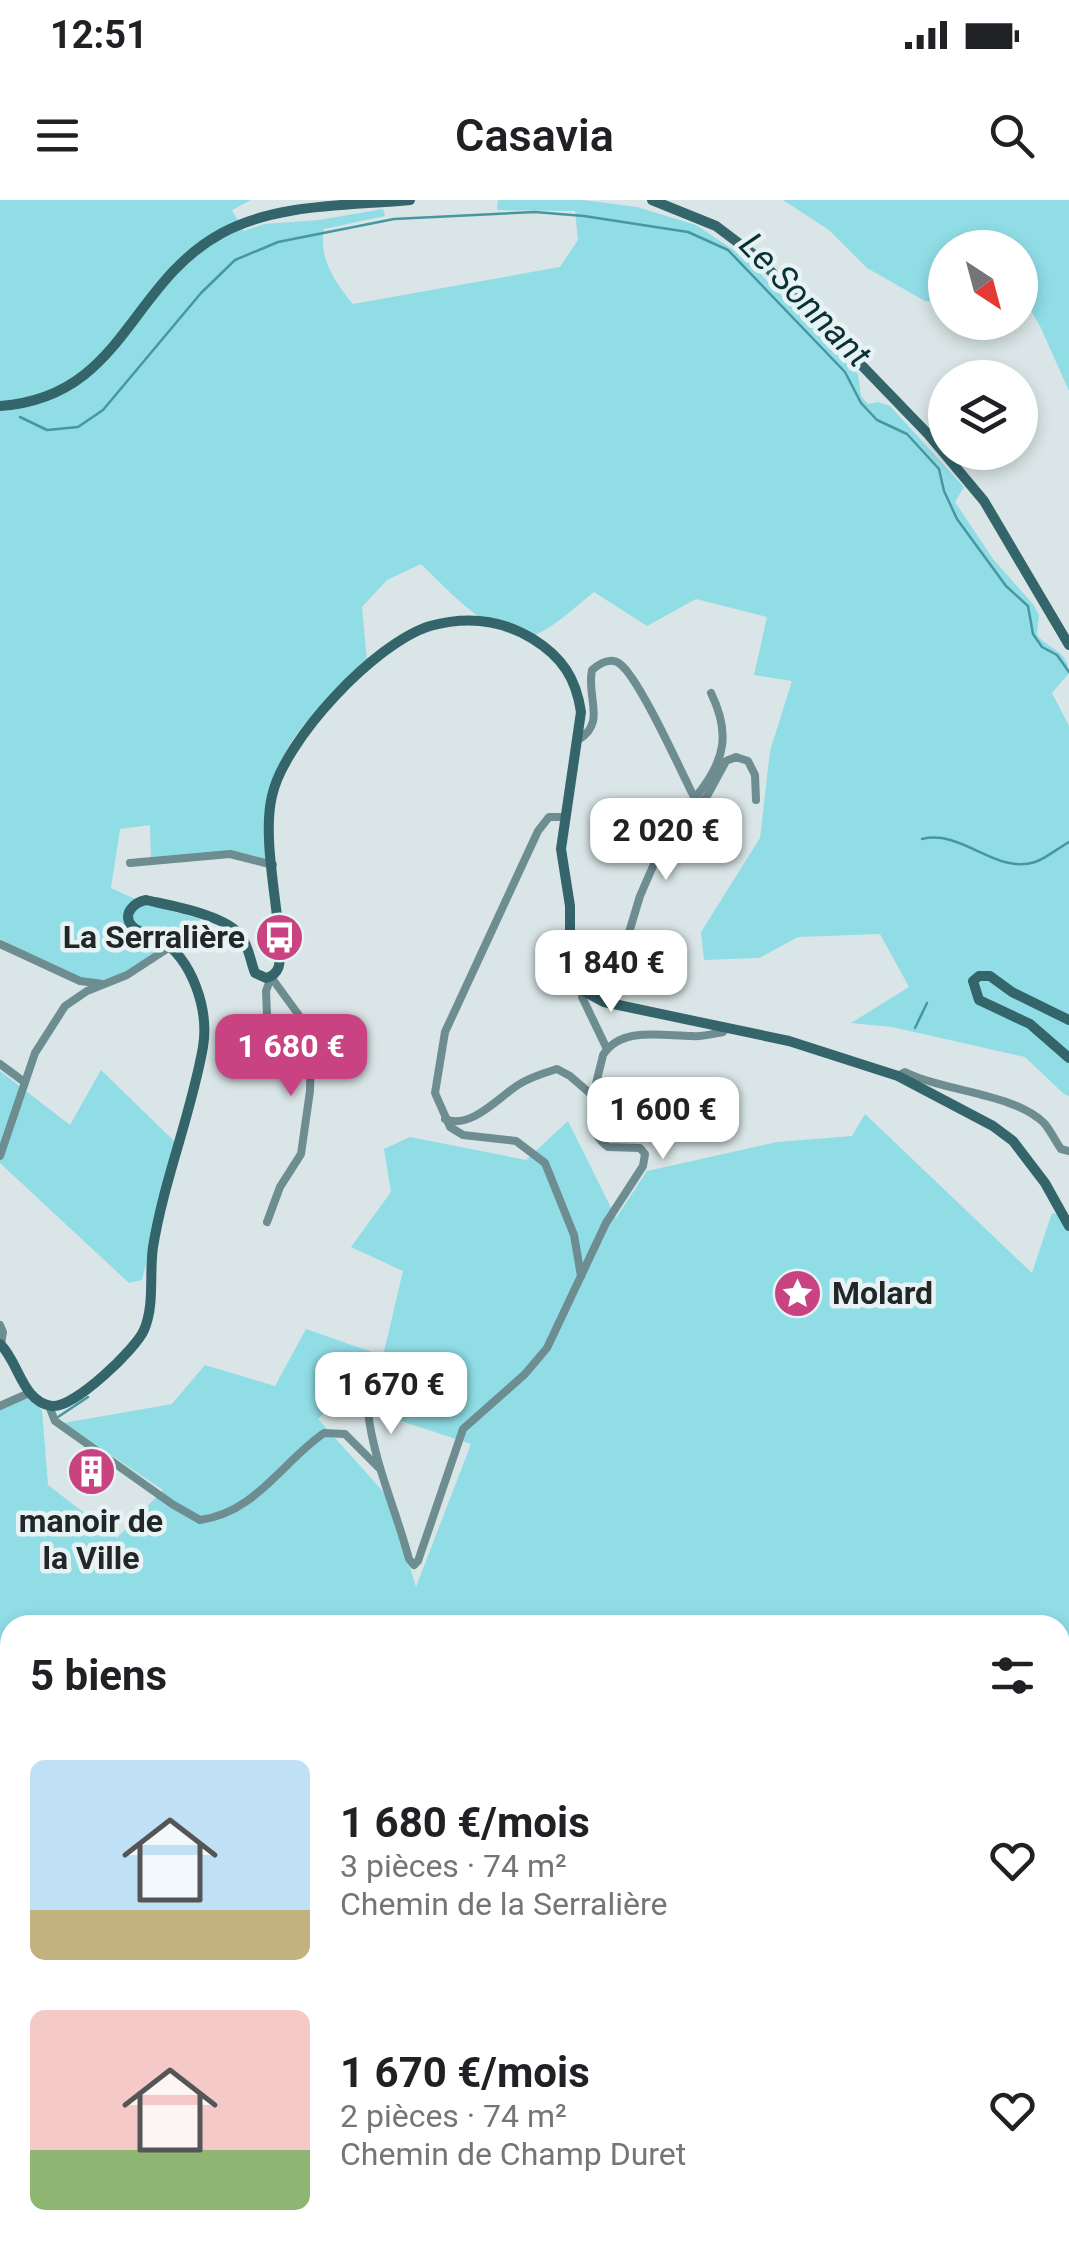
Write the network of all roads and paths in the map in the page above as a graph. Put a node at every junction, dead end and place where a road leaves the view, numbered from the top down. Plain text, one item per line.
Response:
1 (410, 200) edge
2 (652, 200) edge
3 (0, 406) edge
4 (1069, 644) edge
5 (711, 693) dead end
6 (578, 740) junction
7 (756, 800) dead end
8 (565, 817) junction
9 (130, 863) dead end
10 (273, 864) junction
11 (0, 944) edge
12 (170, 947) junction
13 (570, 967) junction
14 (271, 977) junction
15 (108, 985) junction
16 (582, 990) junction
17 (1069, 1020) edge
18 (726, 1028) junction
19 (607, 1049) junction
20 (1069, 1058) edge
21 (0, 1064) edge
22 (269, 1064) dead end
23 (898, 1076) junction
24 (24, 1081) junction
25 (593, 1096) junction
26 (445, 1119) junction
27 (1069, 1150) edge
28 (0, 1156) edge
29 (268, 1222) dead end
30 (1068, 1223) edge
31 (580, 1276) junction
32 (0, 1325) edge
33 (1, 1345) edge
34 (29, 1393) junction
35 (0, 1406) edge
36 (49, 1406) junction
37 (368, 1412) dead end
38 (379, 1468) junction

1 - 3 street
2 - 4 street
5 - 6 street
6 - 8 street
6 - 10 street
7 - 13 street
8 - 13 street
8 - 26 street
9 - 10 street
10 - 14 street
11 - 15 street
12 - 14 street
12 - 15 street
12 - 36 street
13 - 16 street
14 - 22 street
14 - 29 street
15 - 24 street
16 - 18 street
16 - 19 street
17 - 20 street
18 - 19 street
18 - 23 street
19 - 25 street
21 - 24 street
23 - 27 street
23 - 30 street
24 - 28 street
25 - 26 street
25 - 31 street
26 - 31 street
31 - 38 street
32 - 33 street
33 - 34 street
34 - 35 street
34 - 36 street
36 - 38 street
37 - 38 street

